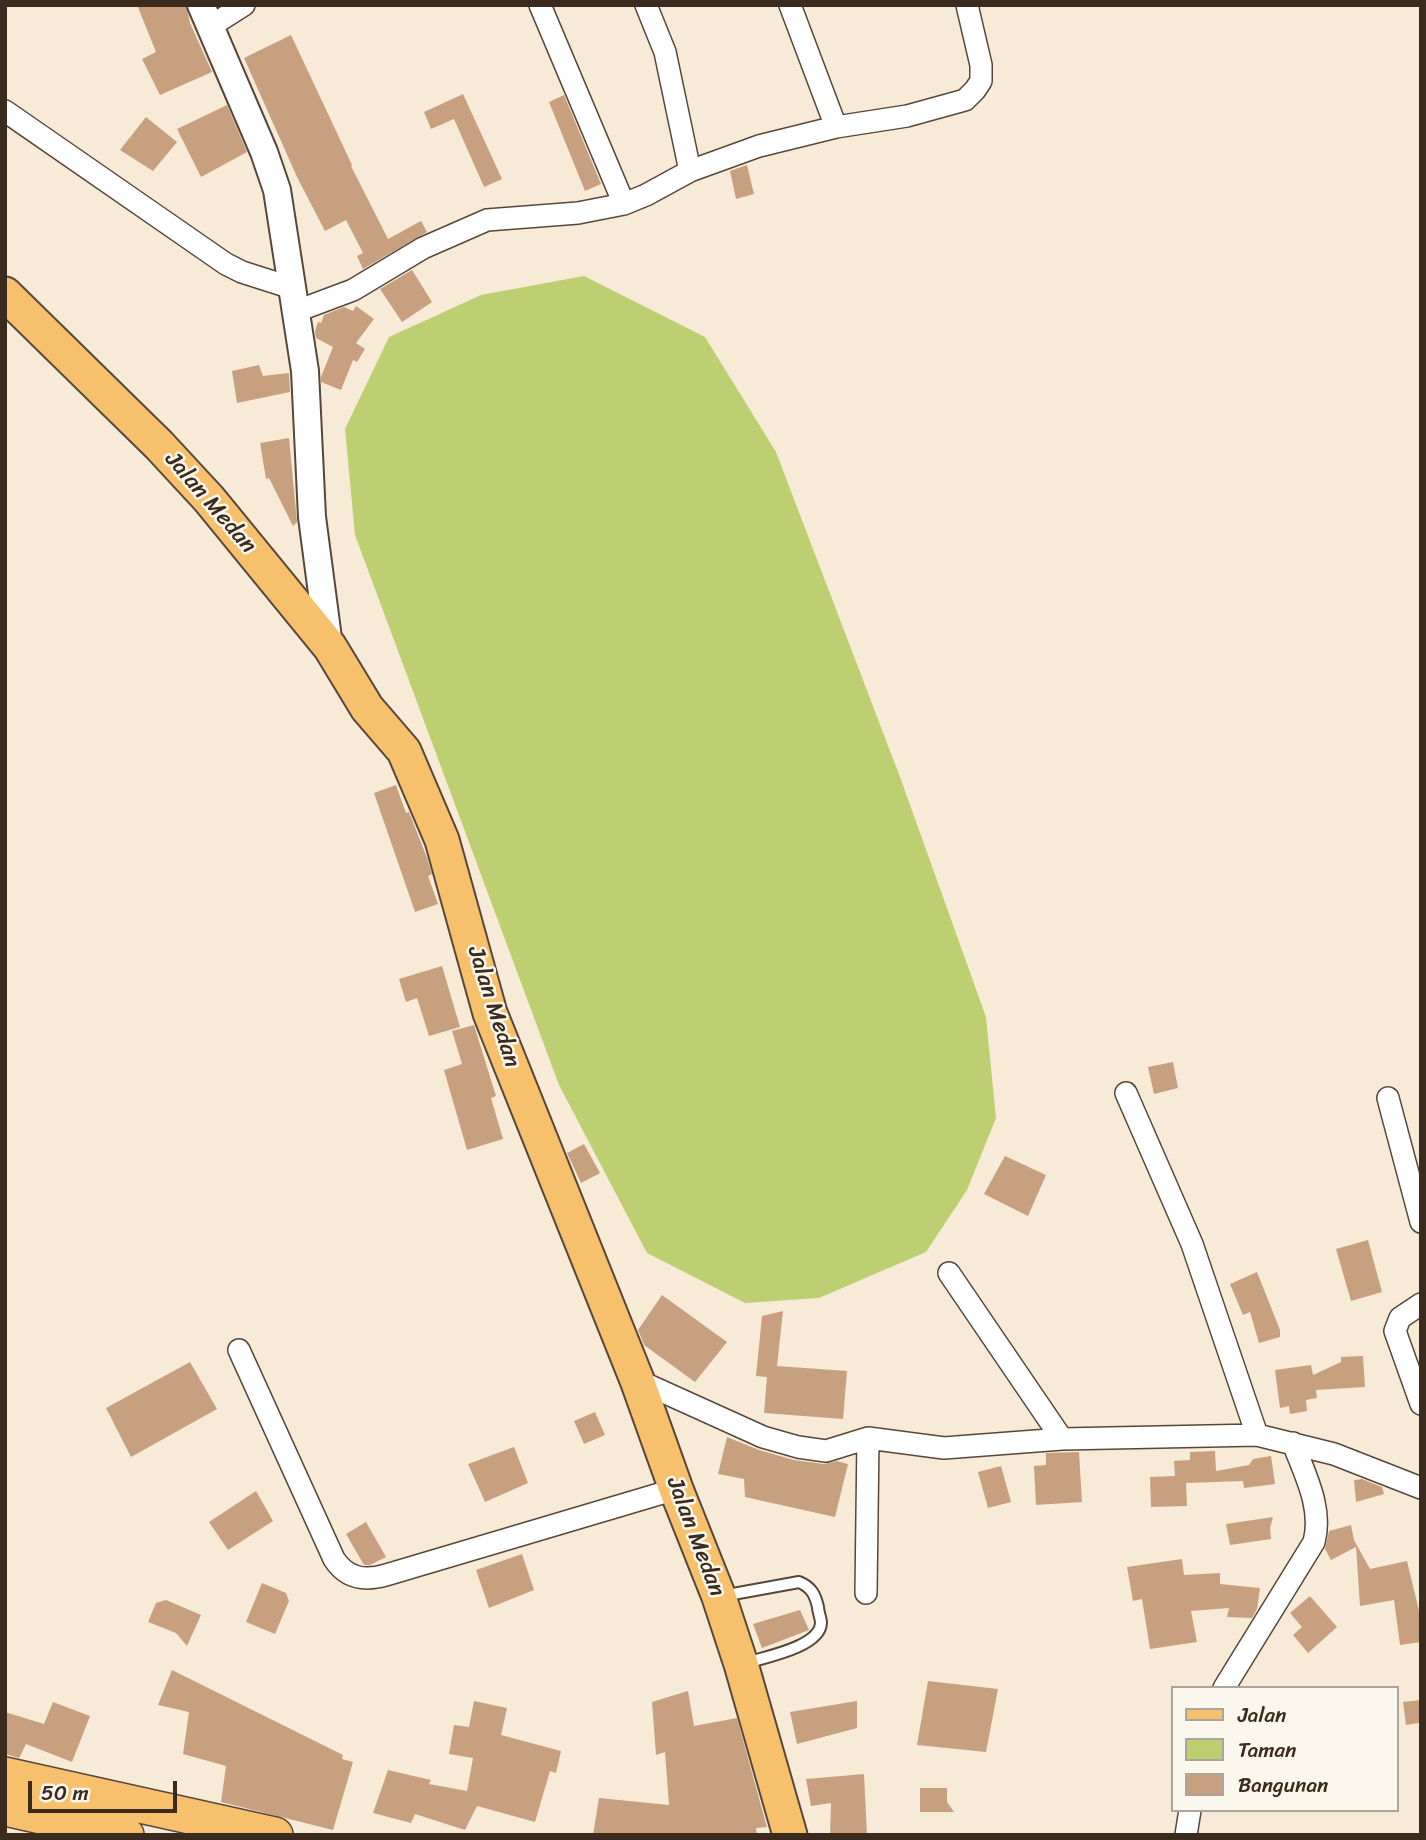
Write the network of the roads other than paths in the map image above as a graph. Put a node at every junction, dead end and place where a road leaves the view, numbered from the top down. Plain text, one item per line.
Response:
1 (244, 5) edge
2 (540, 5) edge
3 (646, 5) edge
4 (790, 5) edge
5 (967, 5) edge
6 (206, 16) edge
7 (5, 111) edge
8 (836, 127) junction
9 (690, 171) junction
10 (624, 204) junction
11 (5, 294) edge
12 (295, 300) junction
13 (330, 647) junction
14 (1126, 1093) dead end
15 (1388, 1098) dead end
16 (1421, 1222) edge
17 (949, 1273) dead end
18 (1421, 1304) edge
19 (239, 1350) dead end
20 (637, 1380) junction
21 (1421, 1404) edge
22 (1257, 1435) junction
23 (868, 1438) junction
24 (1062, 1439) junction
25 (1293, 1443) junction
26 (1421, 1488) edge
27 (676, 1489) junction
28 (866, 1593) dead end
29 (719, 1597) junction
30 (741, 1664) junction
31 (1225, 1686) edge
32 (5, 1775) edge
33 (5, 1808) edge
34 (1191, 1812) edge
35 (126, 1835) edge
36 (275, 1835) edge
37 (790, 1835) edge
38 (1186, 1835) edge

1 - 6 street
2 - 10 street
3 - 9 street
4 - 8 street
5 - 8 street
6 - 12 street
7 - 12 street
8 - 9 street
9 - 10 street
10 - 12 street
11 - 13 main road, Jalan Medan
12 - 13 street
13 - 20 main road, Jalan Medan
14 - 22 street
15 - 16 street
17 - 24 street
18 - 21 street
19 - 27 street
20 - 23 street
20 - 27 main road, Jalan Medan
22 - 24 street
22 - 25 street
23 - 24 street
23 - 28 street
25 - 26 street
25 - 31 street
27 - 29 main road, Jalan Medan
29 - 30 main road, Jalan Medan
29 - 30 lane
30 - 37 main road, Jalan Medan
32 - 36 highway
33 - 35 highway
34 - 38 street

